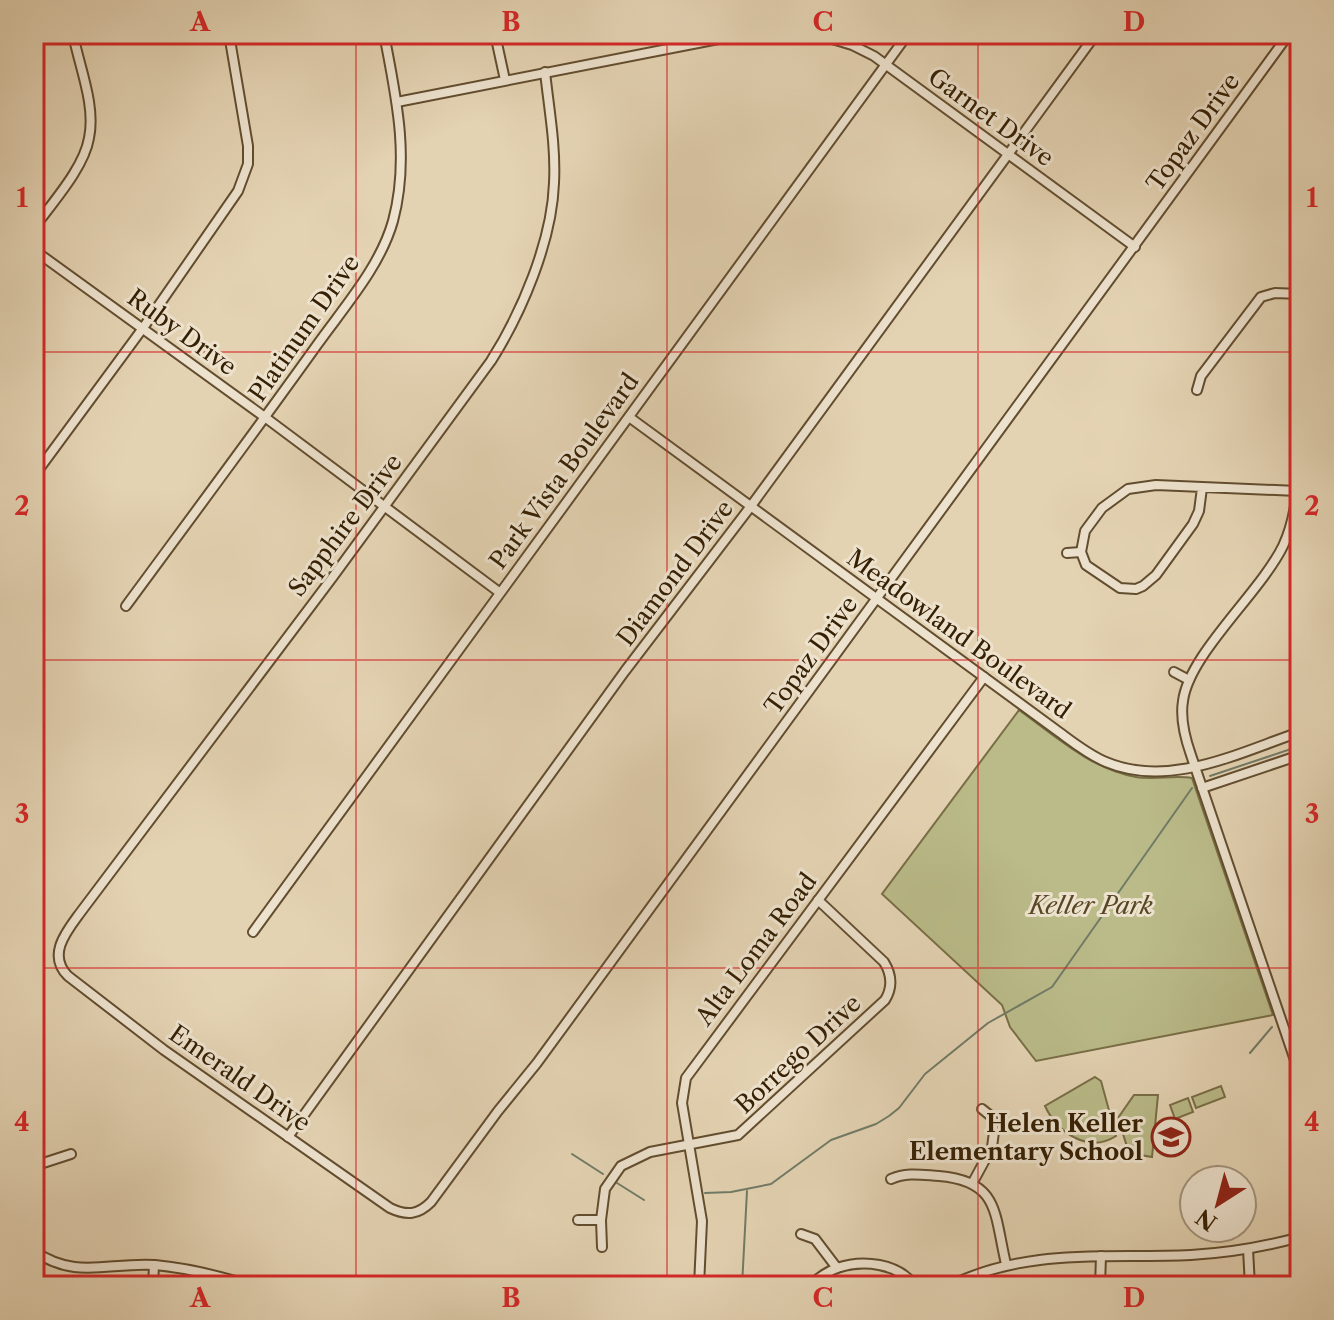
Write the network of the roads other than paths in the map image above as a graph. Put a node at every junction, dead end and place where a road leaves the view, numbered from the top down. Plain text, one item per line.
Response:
1 (73, 34) edge
2 (229, 34) edge
3 (384, 34) edge
4 (495, 34) edge
5 (744, 34) edge
6 (816, 34) edge
7 (908, 34) edge
8 (1096, 34) edge
9 (1289, 34) edge
10 (885, 65) junction
11 (545, 72) junction
12 (505, 80) junction
13 (397, 102) junction
14 (1009, 154) junction
15 (34, 228) edge
16 (1135, 247) junction
17 (34, 250) edge
18 (1300, 294) edge
19 (143, 328) junction
20 (1197, 390) dead end
21 (629, 417) junction
22 (266, 418) junction
23 (1300, 437) edge
24 (34, 476) edge
25 (1133, 476) dead end
26 (1135, 488) junction
27 (1202, 488) junction
28 (1297, 491) junction
29 (384, 506) junction
30 (751, 506) junction
31 (1081, 552) junction
32 (1067, 553) dead end
33 (499, 592) junction
34 (877, 599) junction
35 (126, 606) dead end
36 (1203, 657) junction
37 (1214, 665) dead end
38 (1174, 672) dead end
39 (984, 677) junction
40 (1189, 680) junction
41 (1300, 732) edge
42 (1300, 755) edge
43 (1195, 767) junction
44 (1202, 788) junction
45 (818, 900) junction
46 (253, 932) dead end
47 (58, 958) joint
48 (1300, 1075) edge
49 (982, 1109) dead end
50 (288, 1137) junction
51 (688, 1143) junction
52 (71, 1154) dead end
53 (34, 1166) edge
54 (891, 1179) dead end
55 (973, 1182) junction
56 (413, 1214) joint
57 (578, 1220) dead end
58 (601, 1220) junction
59 (801, 1234) dead end
60 (1300, 1237) edge
61 (602, 1247) dead end
62 (1248, 1249) junction
63 (34, 1251) edge
64 (1101, 1256) junction
65 (1006, 1264) junction
66 (154, 1265) junction
67 (837, 1268) junction
68 (153, 1286) edge
69 (252, 1286) edge
70 (699, 1286) edge
71 (809, 1286) edge
72 (915, 1286) edge
73 (949, 1286) edge
74 (1100, 1286) edge
75 (1250, 1286) edge

1 - 15 street
2 - 19 street
3 - 13 street, Platinum Drive
4 - 12 street
5 - 11 street
6 - 10 street, Garnet Drive
7 - 10 street, Park Vista Boulevard
8 - 14 street, Diamond Drive
9 - 16 street, Topaz Drive
10 - 14 street, Garnet Drive
10 - 21 street, Park Vista Boulevard
11 - 12 street
11 - 29 street, Sapphire Drive
12 - 13 street
13 - 22 street, Platinum Drive
14 - 16 street, Garnet Drive
14 - 30 street, Diamond Drive
16 - 34 street, Topaz Drive
17 - 19 street, Ruby Drive
18 - 20 street
19 - 22 street, Ruby Drive
19 - 24 street
21 - 30 street, Meadowland Boulevard
21 - 33 street, Park Vista Boulevard
22 - 29 street, Ruby Drive
22 - 35 street, Platinum Drive
23 - 28 street
25 - 26 street
26 - 27 street
26 - 31 street
27 - 28 street
27 - 31 street
28 - 36 street
29 - 33 street, Ruby Drive
29 - 47 street, Sapphire Drive
30 - 34 street, Meadowland Boulevard
30 - 50 street, Diamond Drive
31 - 32 street
33 - 46 street, Park Vista Boulevard
34 - 39 street, Meadowland Boulevard
34 - 56 street, Topaz Drive
36 - 37 street
36 - 40 street
38 - 40 street
39 - 43 street, Meadowland Boulevard
39 - 45 street, Alta Loma Road
40 - 43 street
41 - 43 street, Meadowland Boulevard
42 - 44 street
43 - 44 street
44 - 48 street
45 - 51 street, Alta Loma Road
45 - 51 street, Borrego Drive
47 - 50 street, Emerald Drive
49 - 55 street
50 - 56 street, Emerald Drive
51 - 58 street, Borrego Drive
51 - 70 street, Alta Loma Road
52 - 53 street
54 - 55 street
55 - 65 street
57 - 58 street
58 - 61 street, Borrego Drive
59 - 67 street
60 - 62 street
62 - 64 street
62 - 75 street
63 - 66 street
64 - 65 street
64 - 74 street
65 - 73 street
66 - 68 street
66 - 69 street
67 - 71 street
67 - 72 street

